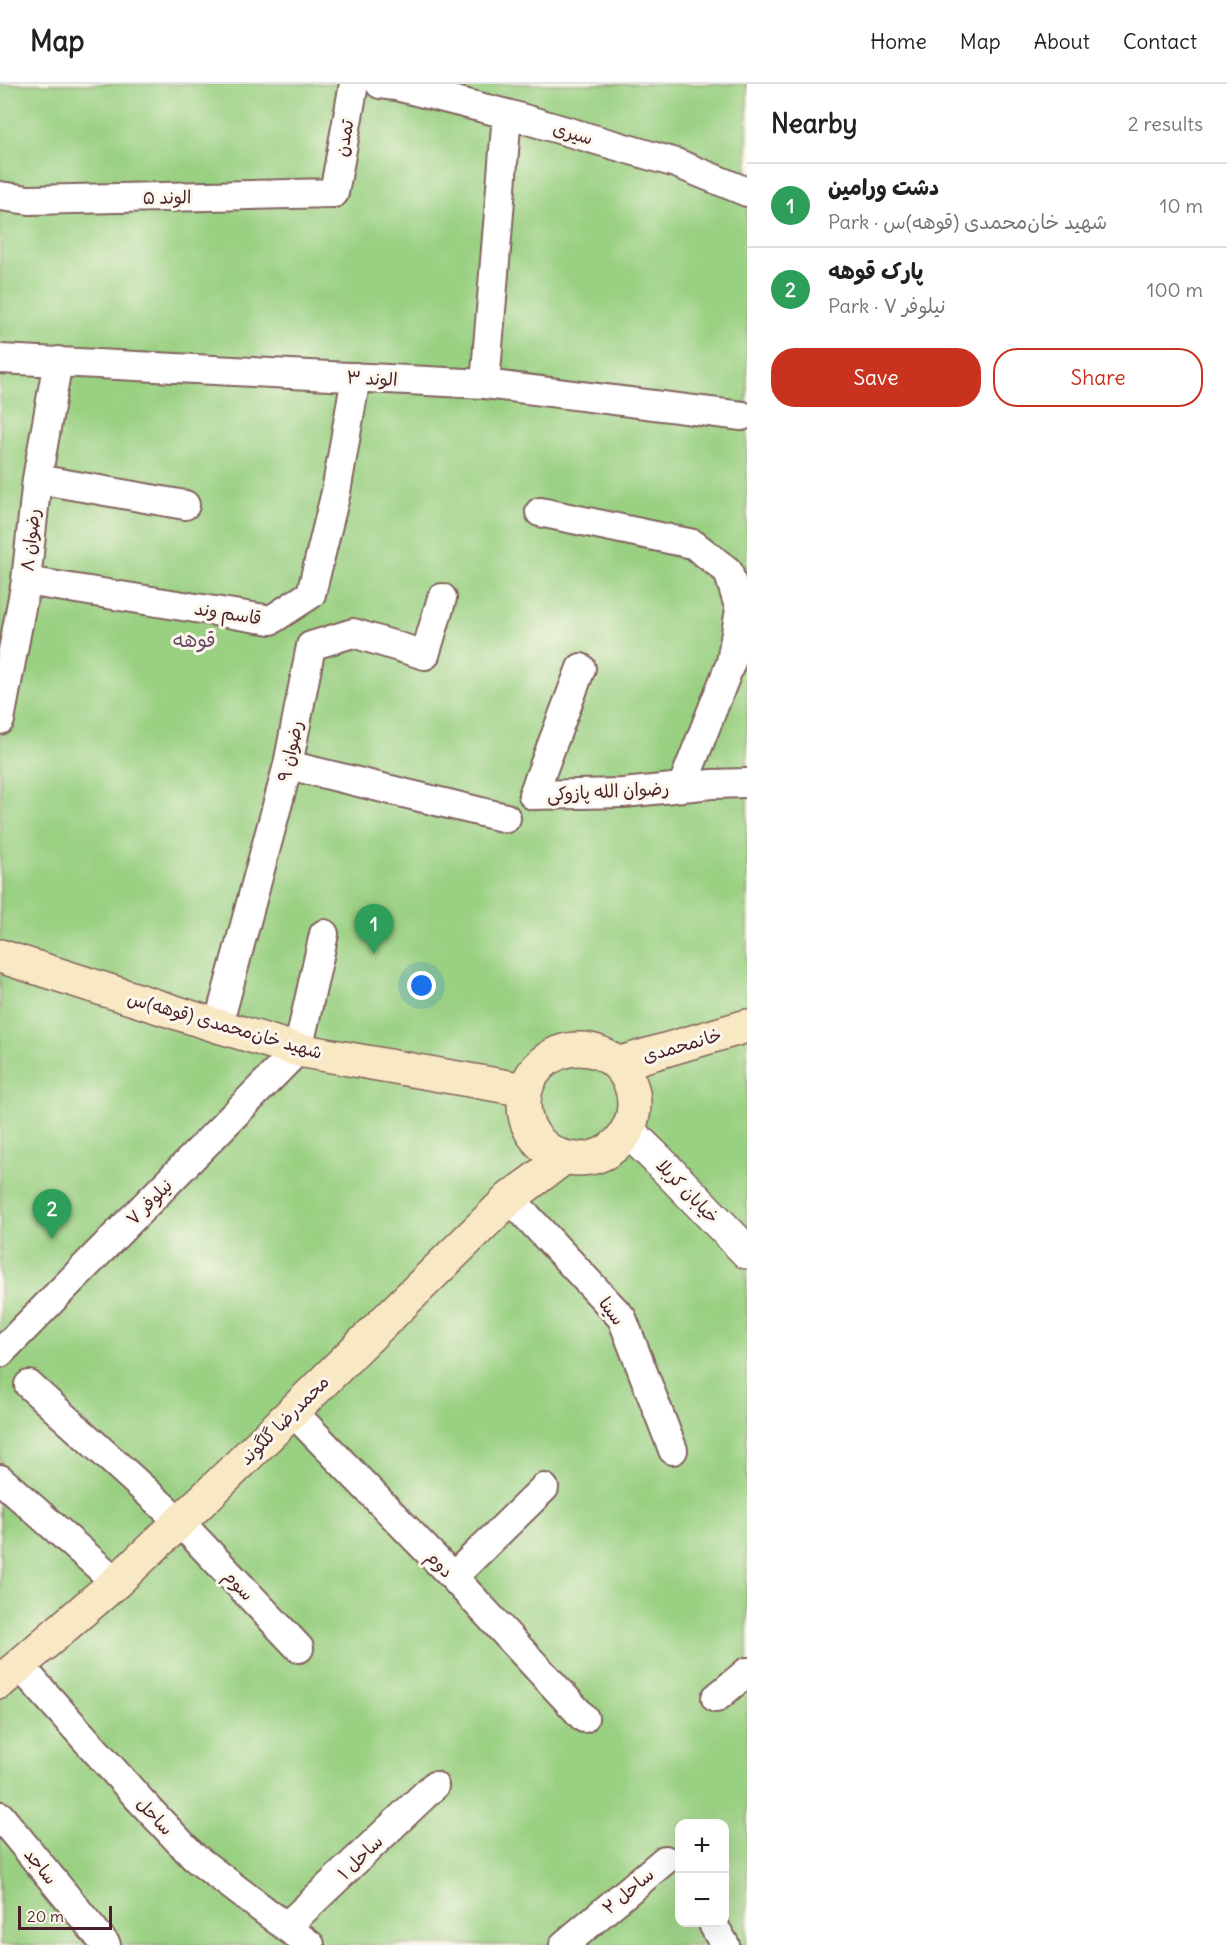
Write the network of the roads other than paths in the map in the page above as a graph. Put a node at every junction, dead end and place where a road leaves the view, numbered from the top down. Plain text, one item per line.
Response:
1 (354, 84) edge
2 (391, 85) edge
3 (507, 114) junction
4 (747, 192) edge
5 (334, 193) joint
6 (0, 196) edge
7 (0, 359) edge
8 (58, 361) junction
9 (356, 377) junction
10 (485, 384) junction
11 (742, 416) dead end
12 (37, 479) junction
13 (185, 505) dead end
14 (540, 512) dead end
15 (26, 581) junction
16 (442, 598) dead end
17 (581, 668) dead end
18 (0, 720) edge
19 (288, 765) junction
20 (747, 783) edge
21 (682, 787) junction
22 (506, 818) dead end
23 (324, 934) dead end
24 (0, 956) edge
25 (218, 1026) junction
26 (746, 1027) edge
27 (298, 1050) junction
28 (617, 1064) junction
29 (525, 1090) junction
30 (627, 1130) junction
31 (566, 1157) junction
32 (510, 1198) junction
33 (747, 1252) edge
34 (0, 1353) edge
35 (29, 1385) dead end
36 (293, 1412) junction
37 (673, 1450) dead end
38 (0, 1479) edge
39 (544, 1488) dead end
40 (179, 1521) junction
41 (453, 1577) junction
42 (116, 1582) junction
43 (299, 1648) dead end
44 (747, 1672) edge
45 (10, 1673) edge
46 (716, 1698) dead end
47 (584, 1718) dead end
48 (434, 1786) dead end
49 (0, 1816) edge
50 (664, 1860) dead end
51 (286, 1927) junction
52 (106, 1945) edge
53 (310, 1945) edge
54 (564, 1945) edge

1 - 5 street, تمدن
2 - 3 street, سیری
3 - 4 street, سیری
3 - 10 street
5 - 6 street, الوند ۵
7 - 8 street, الوند ۳
8 - 9 street, الوند ۳
8 - 12 street, رضوان ۸
9 - 10 street, الوند ۳
9 - 15 street, قاسم وند
10 - 11 street, الوند ۳
12 - 13 street
12 - 15 street, رضوان ۸
14 - 21 street
15 - 18 street, رضوان ۸
16 - 19 street, رضوان ۹
17 - 21 street, رضوان الله پازوکی
19 - 22 street
19 - 25 street, رضوان ۹
20 - 21 street, رضوان الله پازوکی
23 - 27 street
24 - 25 main road, شهید خان‌محمدی (قوهه)س
25 - 27 main road, شهید خان‌محمدی (قوهه)س
26 - 28 main road, خانمحمدی
27 - 29 main road, شهید خان‌محمدی (قوهه)س
27 - 34 street, نیلوفر ۷
28 - 29 main road
28 - 30 main road
29 - 31 main road
30 - 31 main road
30 - 33 street, خیابان کربلا
31 - 32 main road, محمدرضا گلگوند
32 - 36 main road, محمدرضا گلگوند
32 - 37 street, سینا
35 - 40 street, سوم
36 - 40 main road, محمدرضا گلگوند
36 - 41 street, دوم
38 - 42 street
39 - 41 street
40 - 42 main road, محمدرضا گلگوند
40 - 43 street, سوم
41 - 47 street, دوم
42 - 45 main road, محمدرضا گلگوند
44 - 46 street
45 - 51 street, ساحل
48 - 51 street, ساحل ۱
49 - 52 street, ساجد
50 - 54 street, ساحل ۲
51 - 53 street, ساحل

